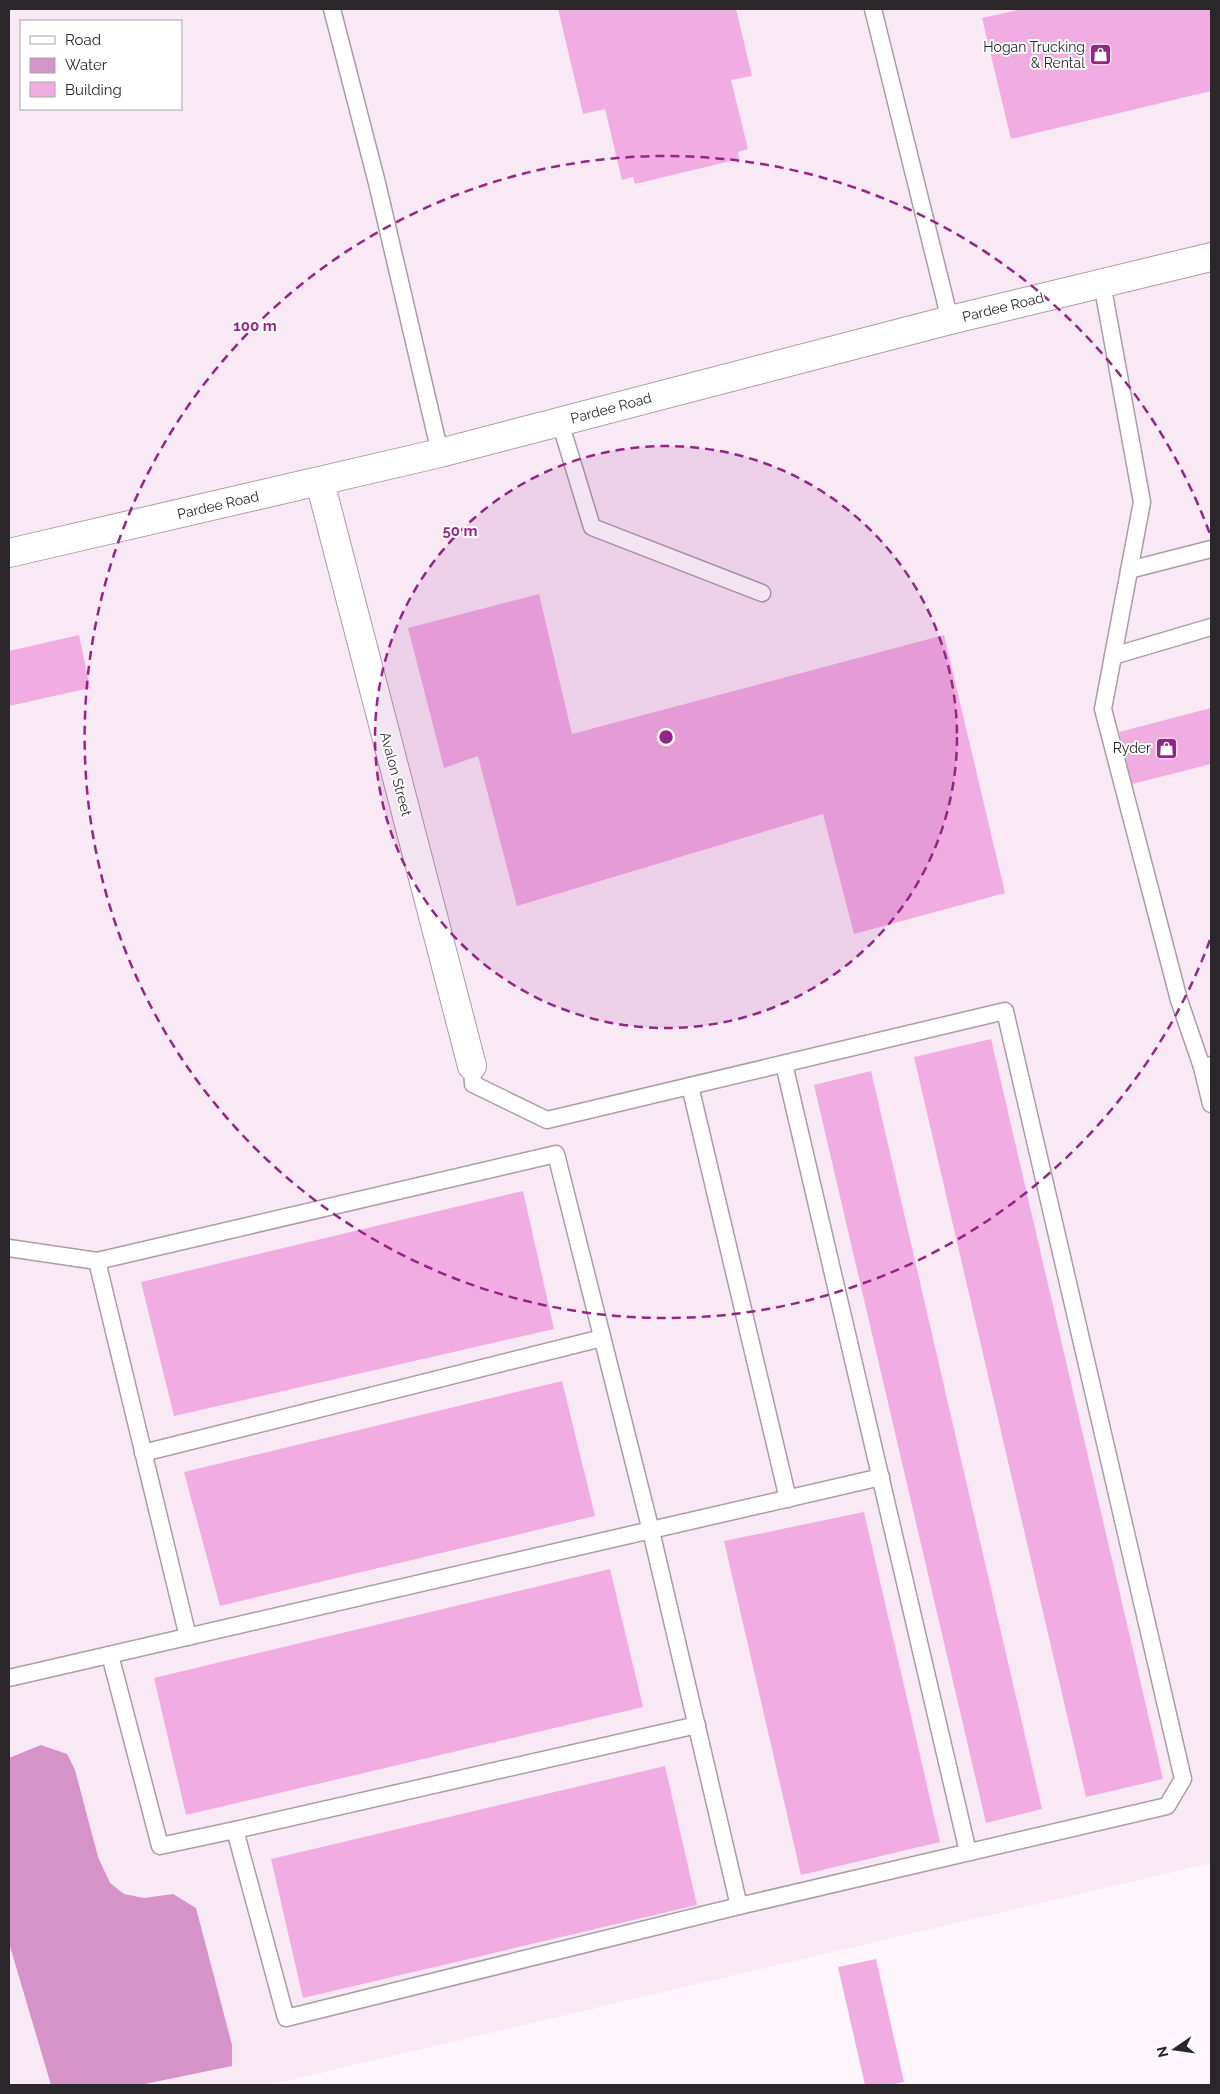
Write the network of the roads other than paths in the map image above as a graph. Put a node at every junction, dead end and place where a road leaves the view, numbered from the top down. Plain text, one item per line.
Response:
1 (332, 9) edge
2 (873, 9) edge
3 (1211, 257) edge
4 (1102, 283) junction
5 (950, 320) junction
6 (560, 422) junction
7 (440, 453) junction
8 (320, 482) junction
9 (1211, 549) edge
10 (9, 553) edge
11 (1129, 570) junction
12 (762, 593) dead end
13 (1211, 627) edge
14 (1113, 656) junction
15 (784, 1064) junction
16 (472, 1066) joint
17 (1206, 1066) edge
18 (690, 1086) junction
19 (1211, 1104) edge
20 (9, 1248) edge
21 (97, 1261) junction
22 (602, 1338) junction
23 (143, 1453) junction
24 (881, 1477) junction
25 (788, 1499) junction
26 (651, 1531) junction
27 (188, 1637) junction
28 (110, 1655) junction
29 (9, 1678) edge
30 (697, 1725) junction
31 (235, 1830) junction
32 (968, 1852) junction
33 (739, 1906) junction

1 - 7 lane
2 - 5 lane
3 - 4 street, Pardee Road
4 - 5 street, Pardee Road
4 - 11 lane
5 - 6 street, Pardee Road
6 - 7 street, Pardee Road
6 - 12 lane
7 - 8 street, Pardee Road
8 - 10 street, Pardee Road
8 - 16 street, Avalon Street
9 - 11 lane
11 - 14 lane
13 - 14 lane
14 - 17 lane
15 - 18 lane
15 - 24 lane
15 - 32 lane
16 - 18 lane
17 - 19 lane
18 - 25 lane
20 - 21 lane
21 - 22 lane
21 - 23 lane
22 - 23 lane
22 - 26 lane
23 - 27 lane
24 - 25 lane
24 - 32 lane
25 - 26 lane
26 - 27 lane
26 - 30 lane
27 - 28 lane
28 - 29 lane
28 - 31 lane
30 - 31 lane
30 - 33 lane
31 - 33 lane
32 - 33 lane

